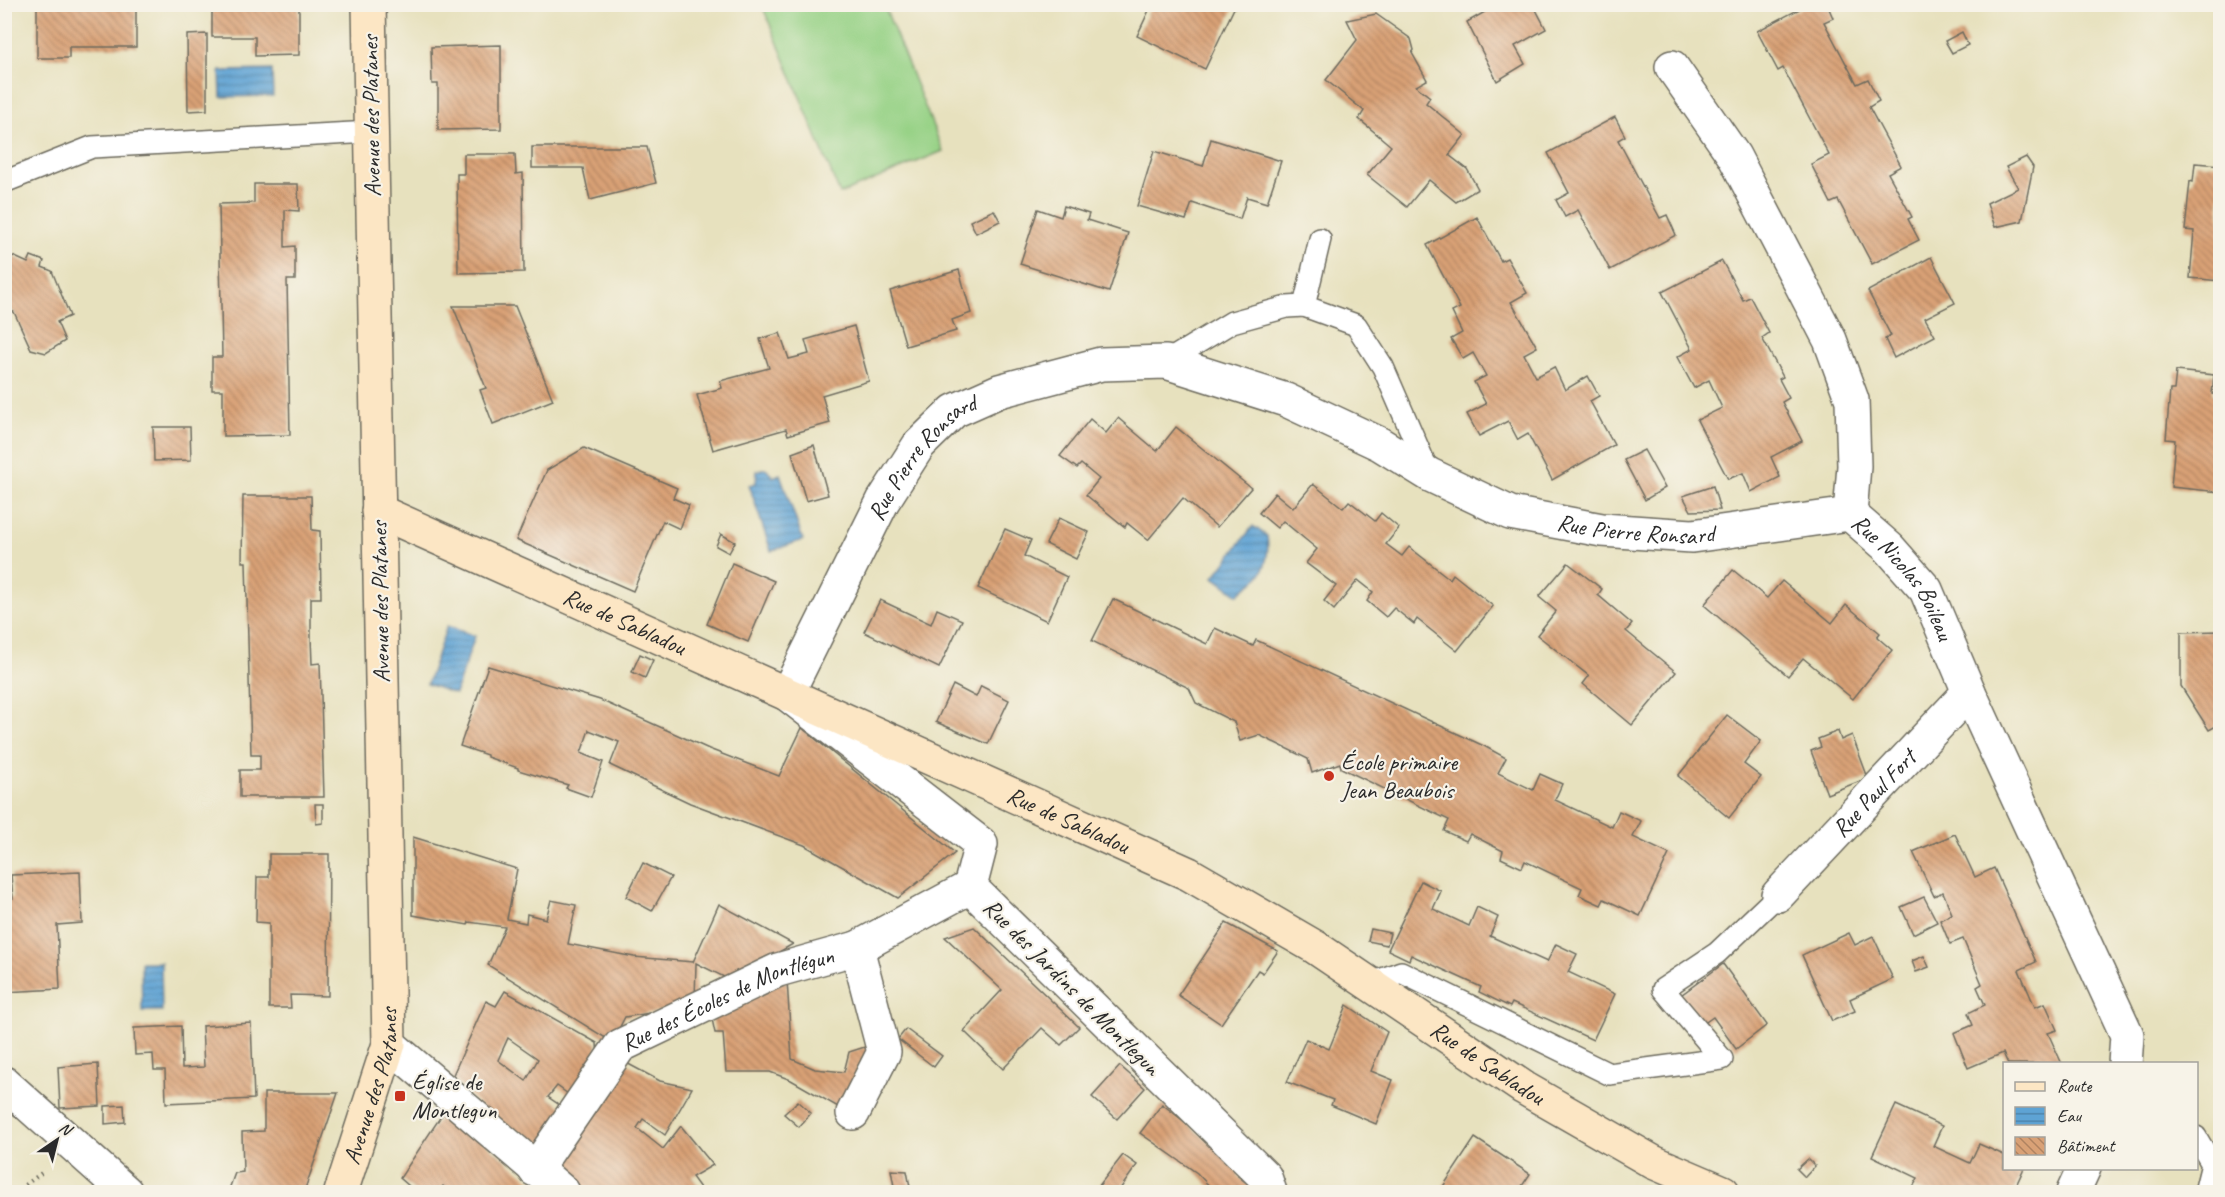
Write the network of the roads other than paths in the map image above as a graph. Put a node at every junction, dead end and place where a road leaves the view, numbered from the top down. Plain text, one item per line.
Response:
1 (369, 4) edge
2 (1672, 67) dead end
3 (371, 132) junction
4 (4, 182) edge
5 (1320, 239) dead end
6 (1304, 306) junction
7 (1166, 362) junction
8 (1430, 475) junction
9 (378, 511) junction
10 (1850, 514) junction
11 (1970, 692) junction
12 (787, 694) junction
13 (970, 887) junction
14 (1778, 895) joint
15 (857, 948) junction
16 (1370, 984) junction
17 (389, 1044) junction
18 (2127, 1062) edge
19 (4, 1083) edge
20 (853, 1113) dead end
21 (2198, 1140) edge
22 (535, 1170) junction
23 (2083, 1170) edge
24 (126, 1192) edge
25 (341, 1192) edge
26 (563, 1192) edge
27 (1270, 1192) edge
28 (1723, 1192) edge
29 (2073, 1192) edge
30 (2205, 1192) edge

1 - 3 street, Avenue des Platanes
2 - 10 street, Rue Nicolas Boileau
3 - 4 lane
3 - 9 street, Avenue des Platanes
5 - 6 lane
6 - 7 lane, Rue Pierre Ronsard
6 - 8 lane, Rue Pierre Ronsard
7 - 8 street, Rue Pierre Ronsard
7 - 12 street, Rue Pierre Ronsard
8 - 10 street, Rue Pierre Ronsard
9 - 12 street, Rue de Sabladou
9 - 17 street, Avenue des Platanes
10 - 11 street, Rue Nicolas Boileau
11 - 14 street, Rue Paul Fort
11 - 18 street, Rue Nicolas Boileau
12 - 13 street, Rue des Jardins de Montlegun
12 - 16 street, Rue de Sabladou
13 - 15 street, Rue des Écoles de Montlégun
13 - 27 street, Rue des Jardins de Montlegun
14 - 16 lane
15 - 20 street
15 - 22 street, Rue des Écoles de Montlégun
16 - 28 street, Rue de Sabladou
17 - 22 street
17 - 25 street, Avenue des Platanes
19 - 24 street
21 - 30 lane
22 - 26 street
23 - 29 street

